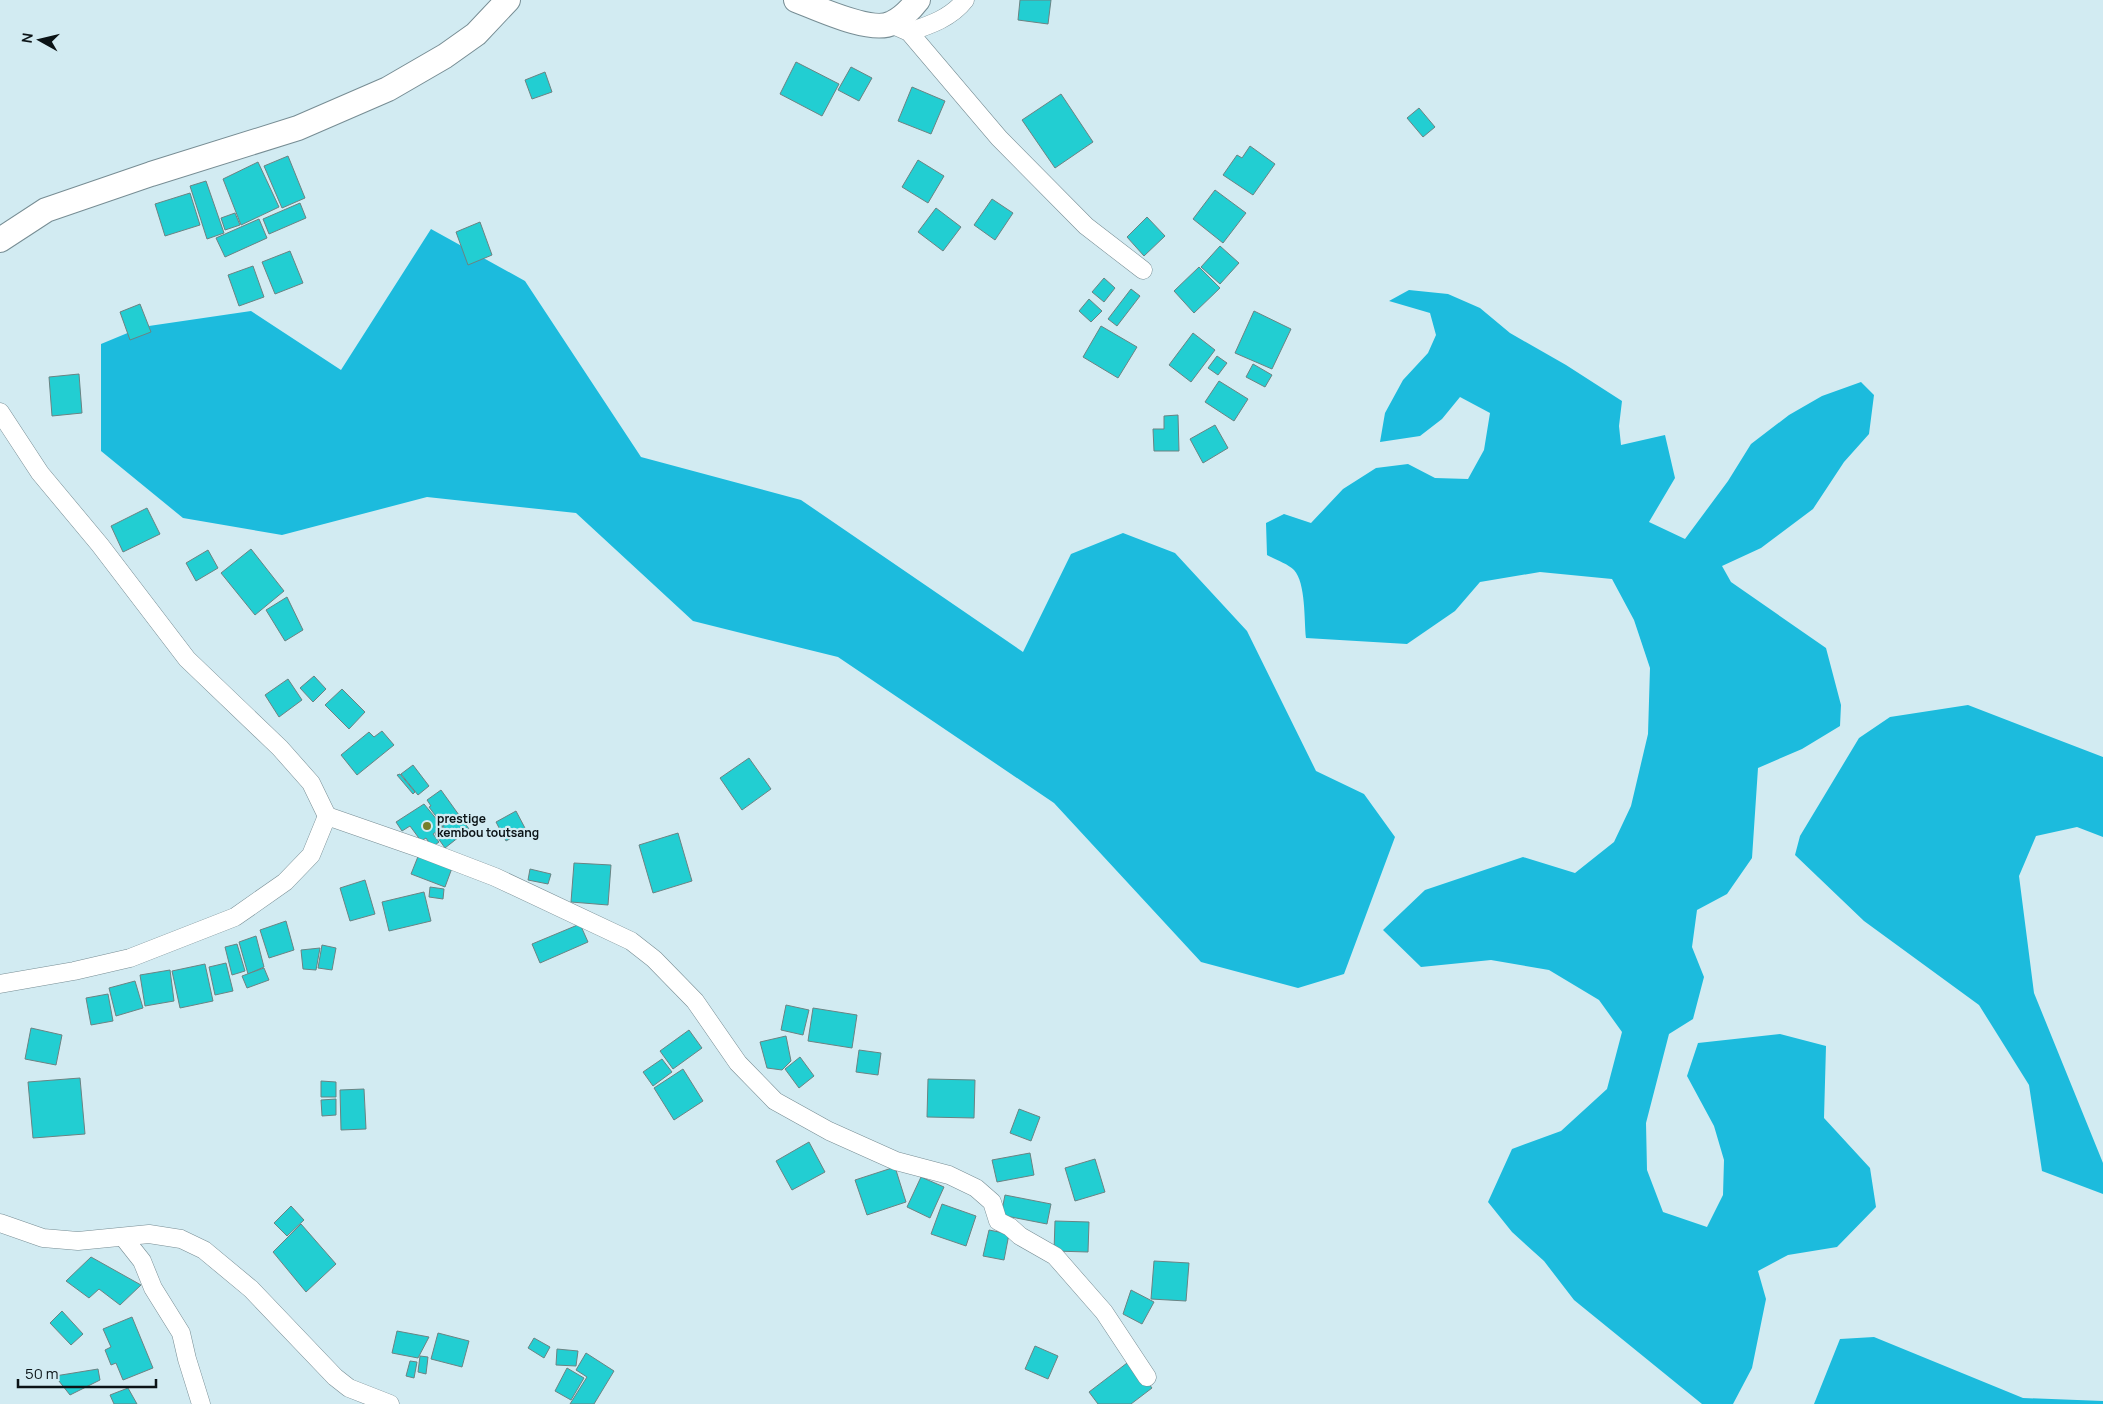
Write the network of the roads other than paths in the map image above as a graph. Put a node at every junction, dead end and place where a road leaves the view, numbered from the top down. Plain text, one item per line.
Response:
1 (508, 0) edge
2 (796, 0) edge
3 (918, 0) edge
4 (965, 0) edge
5 (900, 28) junction
6 (0, 240) edge
7 (1143, 270) dead end
8 (0, 412) edge
9 (327, 816) junction
10 (0, 984) edge
11 (0, 1223) edge
12 (123, 1237) junction
13 (1147, 1377) dead end
14 (202, 1404) edge
15 (390, 1404) edge

1 - 6 street
2 - 5 street
3 - 5 street
4 - 5 street
5 - 7 street
8 - 9 street
9 - 10 street
9 - 13 street
11 - 12 street
12 - 14 street
12 - 15 street

